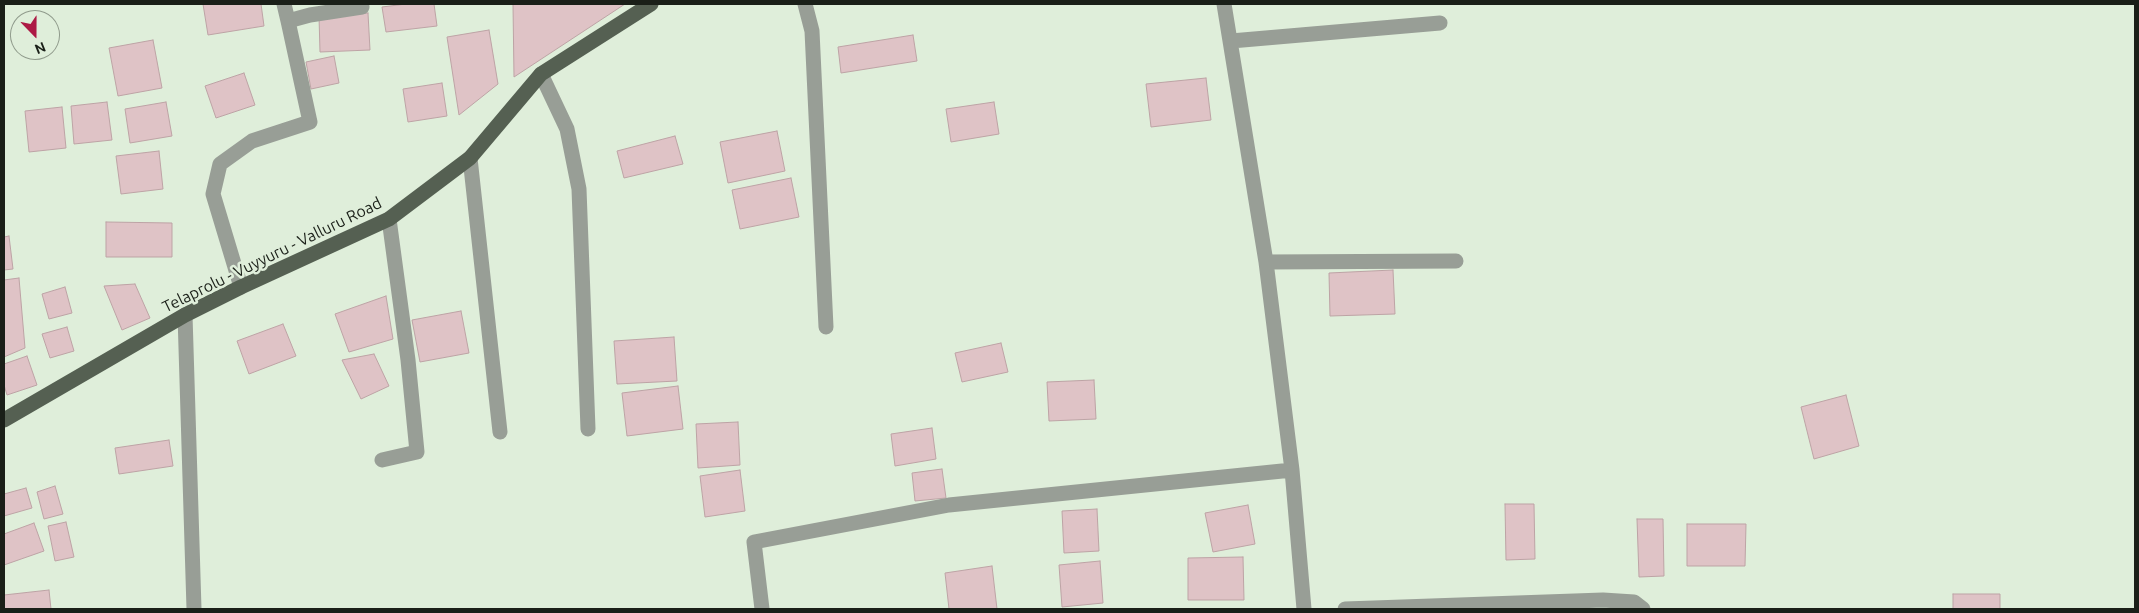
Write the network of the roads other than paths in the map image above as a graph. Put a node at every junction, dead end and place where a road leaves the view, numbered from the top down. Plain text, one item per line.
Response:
1 (284, 4) edge
2 (361, 4) edge
3 (651, 4) edge
4 (805, 4) edge
5 (1224, 4) edge
6 (288, 21) junction
7 (1440, 23) dead end
8 (1232, 41) junction
9 (541, 74) junction
10 (470, 158) junction
11 (389, 219) junction
12 (1456, 261) dead end
13 (1266, 262) junction
14 (241, 287) junction
15 (185, 315) junction
16 (826, 327) dead end
17 (4, 420) edge
18 (588, 429) dead end
19 (500, 432) dead end
20 (382, 460) dead end
21 (1292, 470) junction
22 (194, 609) edge
23 (762, 609) edge
24 (1304, 609) edge
25 (1345, 609) edge
26 (1643, 609) edge

1 - 6 street
2 - 6 street
3 - 9 main road, Telaprolu - Vuyyuru - Valluru Road
4 - 16 street
5 - 8 street
6 - 14 street
7 - 8 street
8 - 13 street
9 - 10 main road, Telaprolu - Vuyyuru - Valluru Road
9 - 18 street
10 - 11 main road, Telaprolu - Vuyyuru - Valluru Road
10 - 19 street
11 - 14 main road, Telaprolu - Vuyyuru - Valluru Road
11 - 20 street
12 - 13 street
13 - 21 street
14 - 15 main road, Telaprolu - Vuyyuru - Valluru Road
15 - 17 main road, Telaprolu - Vuyyuru - Valluru Road
15 - 22 street
21 - 23 street
21 - 24 street
25 - 26 street

